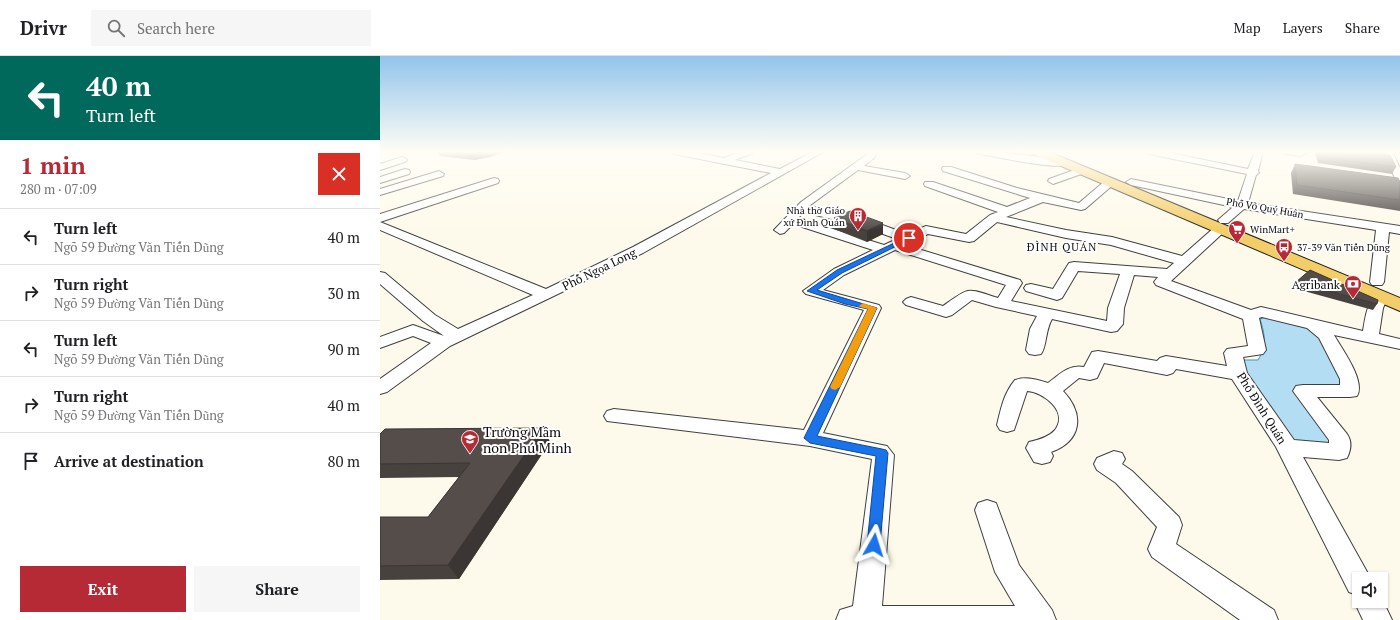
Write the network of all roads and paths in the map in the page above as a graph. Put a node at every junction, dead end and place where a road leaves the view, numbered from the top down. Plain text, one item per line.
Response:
1 (428, 177) edge
2 (770, 177) edge
3 (842, 177) edge
4 (973, 177) edge
5 (1063, 177) edge
6 (1099, 177) edge
7 (1120, 177) edge
8 (1247, 177) edge
9 (494, 181) dead end
10 (1053, 181) dead end
11 (1110, 182) junction
12 (1131, 182) junction
13 (929, 184) dead end
14 (380, 192) edge
15 (1040, 199) junction
16 (1242, 205) junction
17 (801, 208) junction
18 (1006, 211) junction
19 (380, 218) edge
20 (843, 218) edge
21 (994, 218) junction
22 (790, 219) junction
23 (1222, 224) junction
24 (380, 226) edge
25 (1383, 227) junction
26 (780, 230) dead end
27 (826, 230) junction
28 (1400, 230) edge
29 (909, 238) junction
30 (890, 248) junction
31 (1184, 260) junction
32 (1128, 270) junction
33 (1169, 274) junction
34 (380, 276) edge
35 (1031, 288) dead end
36 (1379, 289) junction
37 (1400, 291) edge
38 (546, 295) junction
39 (910, 302) dead end
40 (1002, 304) junction
41 (1400, 305) edge
42 (1047, 313) junction
43 (1251, 316) junction
44 (1313, 326) junction
45 (1370, 338) junction
46 (450, 339) junction
47 (380, 343) edge
48 (1400, 344) edge
49 (1035, 350) dead end
50 (1238, 374) junction
51 (380, 388) edge
52 (1051, 391) junction
53 (614, 416) dead end
54 (1007, 425) dead end
55 (810, 438) junction
56 (1287, 448) junction
57 (1042, 456) dead end
58 (1114, 459) dead end
59 (987, 510) dead end
60 (1353, 572) edge
61 (1372, 608) edge
62 (850, 620) edge
63 (866, 620) edge
64 (1032, 620) edge
65 (1042, 620) edge
66 (1264, 620) edge
67 (1378, 620) edge

1 - 14 street
2 - 38 street, Phố Ngọa Long
3 - 17 street
4 - 15 street
5 - 10 street
6 - 11 main road
7 - 12 main road
8 - 16 street
9 - 19 street
11 - 15 street
11 - 23 main road
12 - 16 street, Phố Võ Quý Huân
12 - 23 main road
13 - 18 street
15 - 18 street
16 - 23 street
16 - 25 street, Phố Võ Quý Huân
17 - 20 street
17 - 22 street
18 - 21 street
21 - 29 street
21 - 31 street
22 - 26 street
22 - 27 street
23 - 31 street
23 - 36 main road
24 - 38 street
25 - 28 street, Phố Võ Quý Huân
25 - 36 street
27 - 29 street
27 - 30 street
29 - 30 street
30 - 40 street
30 - 55 street
31 - 33 street
32 - 33 street
32 - 35 street
32 - 42 street
33 - 43 street
34 - 46 street
36 - 37 main road
36 - 41 main road
36 - 45 street
38 - 46 street, Phố Ngọa Long
39 - 40 street
40 - 42 street
42 - 49 street
43 - 44 street
43 - 50 street, Phố Đình Quán
44 - 45 street
44 - 56 street
45 - 48 street
46 - 47 street
46 - 51 street, Phố Ngọa Long
50 - 52 street
50 - 56 street, Phố Đình Quán
52 - 54 street
52 - 57 street
53 - 55 street
55 - 63 street
56 - 60 street, Phố Đình Quán
58 - 66 street
59 - 65 street
61 - 67 street
62 - 63 street
63 - 64 street

